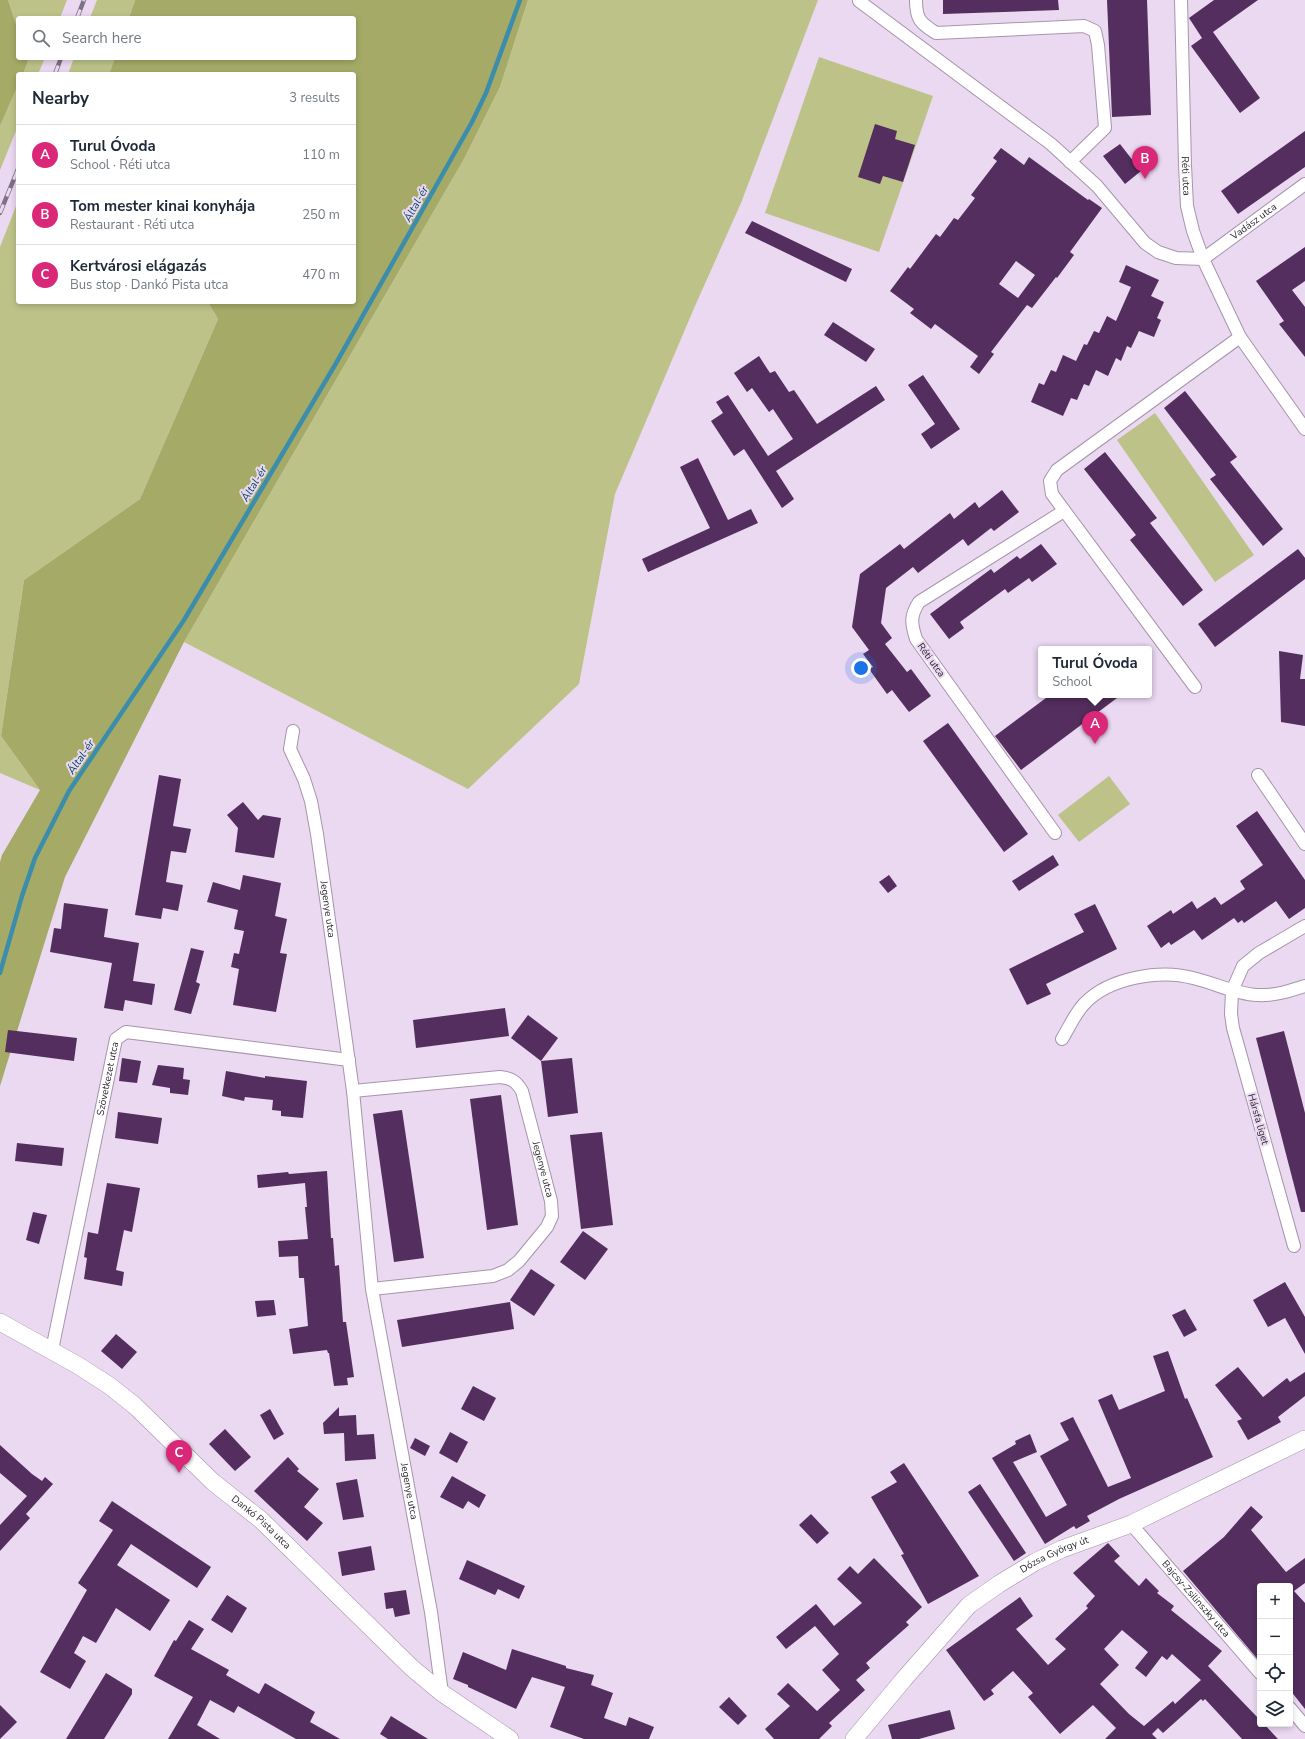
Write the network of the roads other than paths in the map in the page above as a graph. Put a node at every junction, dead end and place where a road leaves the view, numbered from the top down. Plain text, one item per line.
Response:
1 (916, 0) edge
2 (859, 1) dead end
3 (1182, 1) edge
4 (1070, 162) junction
5 (1305, 184) edge
6 (1203, 259) junction
7 (1240, 337) junction
8 (1305, 429) edge
9 (1064, 511) junction
10 (1196, 687) dead end
11 (293, 731) dead end
12 (1258, 775) dead end
13 (1055, 833) dead end
14 (1305, 844) edge
15 (1305, 926) edge
16 (1305, 986) edge
17 (1232, 991) junction
18 (1062, 1039) dead end
19 (349, 1060) junction
20 (353, 1091) junction
21 (1294, 1246) dead end
22 (372, 1289) junction
23 (0, 1322) edge
24 (52, 1350) junction
25 (1305, 1439) edge
26 (1131, 1524) junction
27 (1257, 1671) edge
28 (442, 1693) junction
29 (1293, 1712) edge
30 (1305, 1726) edge
31 (510, 1739) edge
32 (854, 1739) edge

1 - 4 street
2 - 4 street
3 - 6 street, Réti utca
4 - 6 street
5 - 6 street, Vadász utca
6 - 7 street, Réti utca
7 - 8 street, Réti utca
7 - 9 street
9 - 10 street
9 - 13 street, Réti utca
11 - 19 street, Jegenye utca
12 - 14 street
15 - 17 street, Hársfa liget
16 - 17 street
17 - 18 street
17 - 21 street, Hársfa liget
19 - 20 street, Jegenye utca
19 - 24 street, Szövetkezet utca
20 - 22 street, Jegenye utca
20 - 22 street, Jegenye utca
22 - 28 street, Jegenye utca
23 - 24 street, Dankó Pista utca
24 - 28 street, Dankó Pista utca
25 - 26 street, Dózsa György út
26 - 27 street, Bajcsy-Zsilinszky utca
26 - 32 street, Dózsa György út
28 - 31 street, Dankó Pista utca
29 - 30 street

